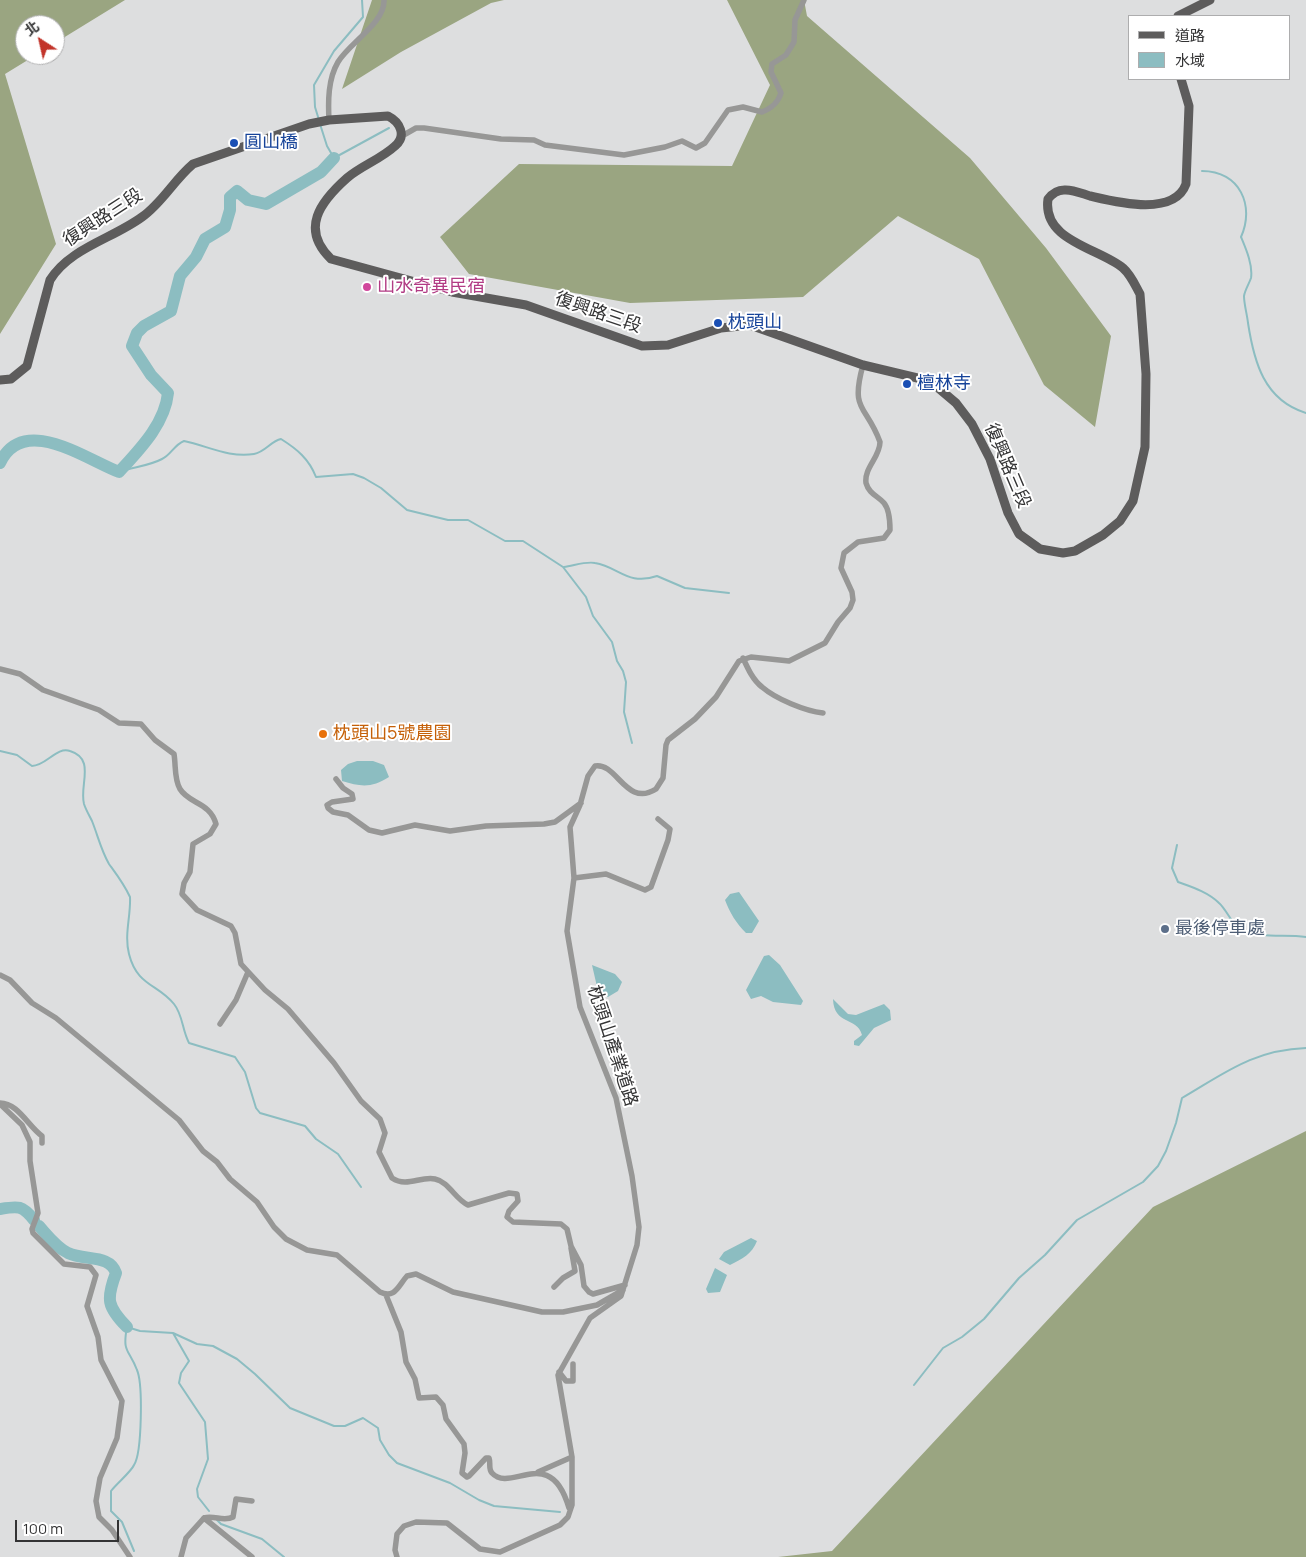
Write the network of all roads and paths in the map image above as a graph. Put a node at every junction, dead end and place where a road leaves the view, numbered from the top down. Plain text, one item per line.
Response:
1 (384, 0) edge
2 (804, 0) edge
3 (1210, 0) edge
4 (1180, 15) edge
5 (1181, 80) edge
6 (326, 120) junction
7 (402, 136) junction
8 (863, 365) junction
9 (0, 380) edge
10 (743, 658) junction
11 (0, 669) edge
12 (823, 713) dead end
13 (336, 779) dead end
14 (581, 803) junction
15 (658, 819) dead end
16 (574, 878) junction
17 (248, 972) junction
18 (0, 975) edge
19 (220, 1024) dead end
20 (0, 1103) edge
21 (42, 1143) dead end
22 (571, 1246) junction
23 (554, 1287) dead end
24 (624, 1287) junction
25 (386, 1295) junction
26 (573, 1364) dead end
27 (559, 1372) junction
28 (572, 1457) junction
29 (538, 1472) junction
30 (252, 1501) dead end
31 (570, 1510) junction
32 (204, 1518) junction
33 (130, 1557) edge
34 (181, 1557) edge
35 (252, 1557) edge
36 (397, 1557) edge

1 - 6 street
2 - 7 street
3 - 4 main road
5 - 8 main road, 復興路三段
6 - 7 main road
6 - 9 main road, 復興路三段
7 - 8 main road, 復興路三段
8 - 10 street
10 - 12 street
10 - 14 street, 枕頭山產業道路
11 - 17 street
13 - 14 street
14 - 16 street, 枕頭山產業道路
15 - 16 street
16 - 24 street, 枕頭山產業道路
17 - 19 street
17 - 22 street
18 - 25 street
20 - 21 street
20 - 33 street
22 - 23 street
22 - 24 street
24 - 25 street
24 - 27 street, 枕頭山產業道路
25 - 29 street
26 - 27 street
27 - 28 street
28 - 29 street
28 - 31 street
29 - 31 street
30 - 32 street
31 - 36 street
32 - 34 street
32 - 35 street

